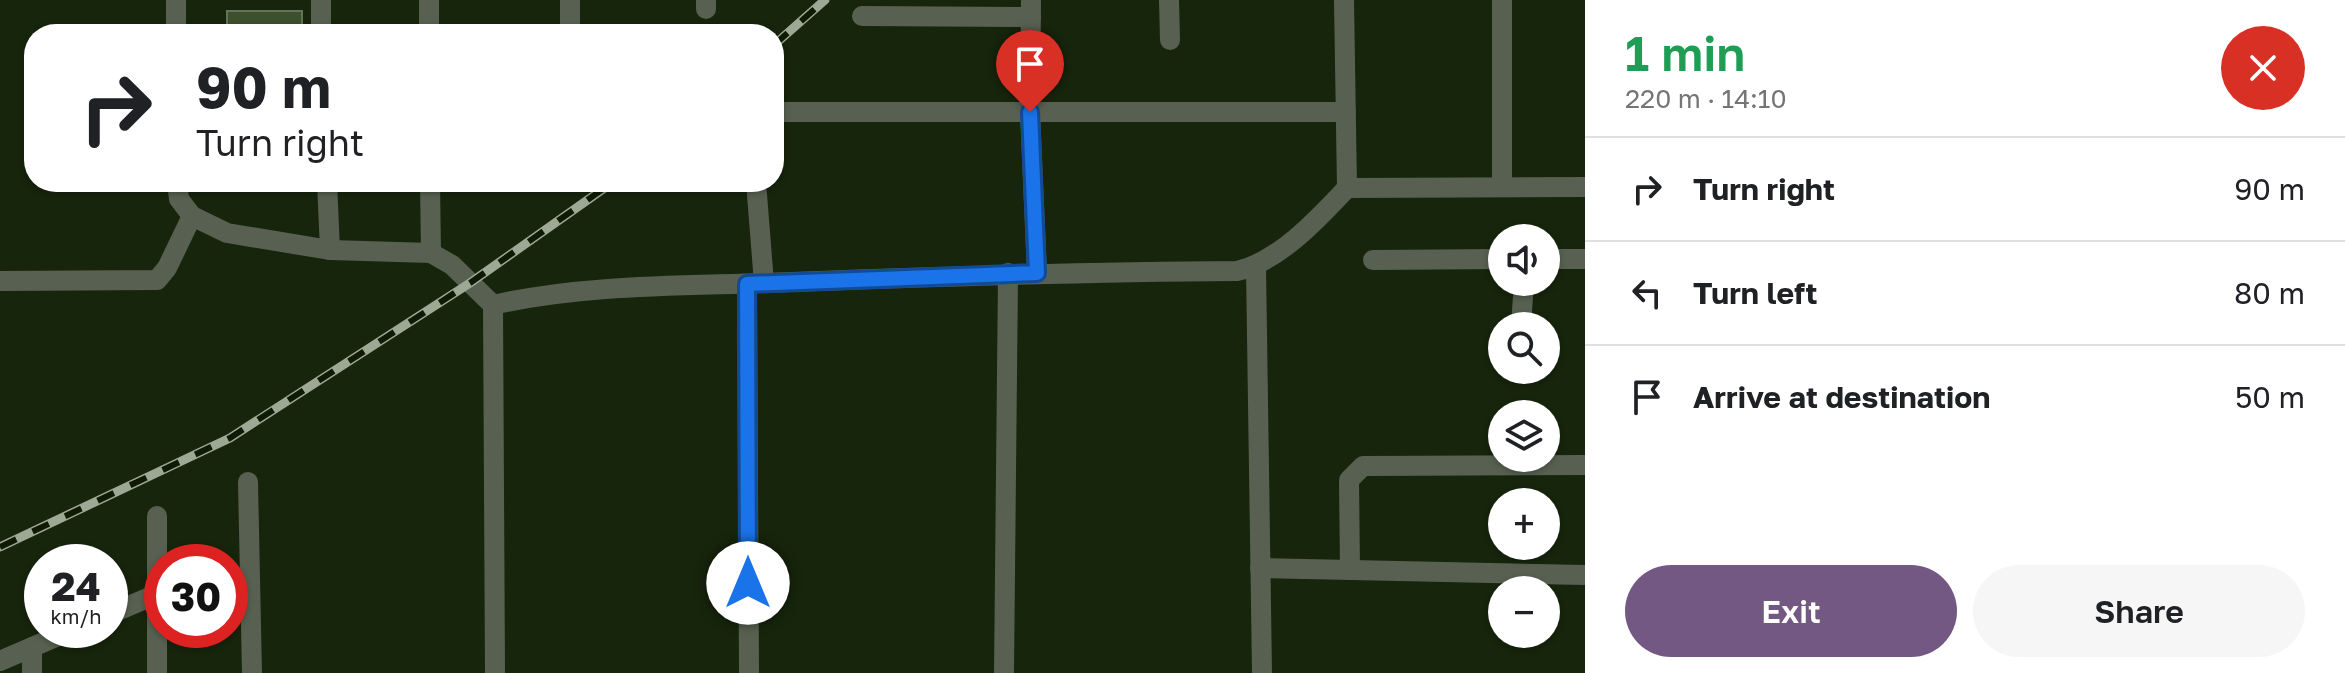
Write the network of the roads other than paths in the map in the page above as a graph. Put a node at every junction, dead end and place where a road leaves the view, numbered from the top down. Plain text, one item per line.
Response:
1 (176, 0) edge
2 (321, 0) edge
3 (429, 0) edge
4 (570, 0) edge
5 (1169, 0) edge
6 (1344, 0) edge
7 (1502, 0) edge
8 (1031, 8) edge
9 (862, 16) dead end
10 (176, 24) edge
11 (321, 24) edge
12 (429, 24) edge
13 (570, 24) edge
14 (1170, 40) dead end
15 (784, 112) edge
16 (1030, 112) junction
17 (1346, 112) junction
18 (1502, 187) junction
19 (1585, 187) edge
20 (1347, 188) junction
21 (178, 192) edge
22 (327, 192) edge
23 (430, 192) edge
24 (756, 192) edge
25 (192, 216) junction
26 (330, 250) junction
27 (431, 253) junction
28 (1488, 259) edge
29 (1560, 259) edge
30 (1585, 259) edge
31 (1373, 260) dead end
32 (1256, 267) junction
33 (1008, 273) junction
34 (1037, 273) junction
35 (0, 281) edge
36 (756, 284) junction
37 (493, 305) junction
38 (1585, 465) edge
39 (248, 482) dead end
40 (157, 516) dead end
41 (157, 544) edge
42 (1260, 568) junction
43 (1350, 570) junction
44 (1585, 575) edge
45 (30, 648) edge
46 (32, 648) edge
47 (157, 648) edge
48 (0, 661) edge
49 (32, 673) edge
50 (157, 673) edge
51 (252, 673) edge
52 (495, 673) edge
53 (749, 673) edge
54 (1004, 673) edge
55 (1262, 673) edge

1 - 10 street
2 - 11 street
3 - 12 street
4 - 13 street
5 - 14 street
6 - 17 street
7 - 18 street
8 - 9 street
8 - 16 street
15 - 16 street
16 - 17 street
16 - 34 street
17 - 20 street
18 - 19 street
18 - 20 street
20 - 32 street
21 - 25 street
22 - 26 street
23 - 27 street
24 - 36 street
25 - 26 street
25 - 35 street
26 - 27 street
27 - 37 street
28 - 31 street
29 - 30 street
32 - 34 street
32 - 42 street
33 - 34 street
33 - 36 street
33 - 54 street
36 - 37 street
36 - 53 street
37 - 52 street
38 - 43 street
39 - 51 street
40 - 41 street
42 - 43 street
42 - 55 street
43 - 44 street
45 - 48 street
46 - 49 street
47 - 50 street

